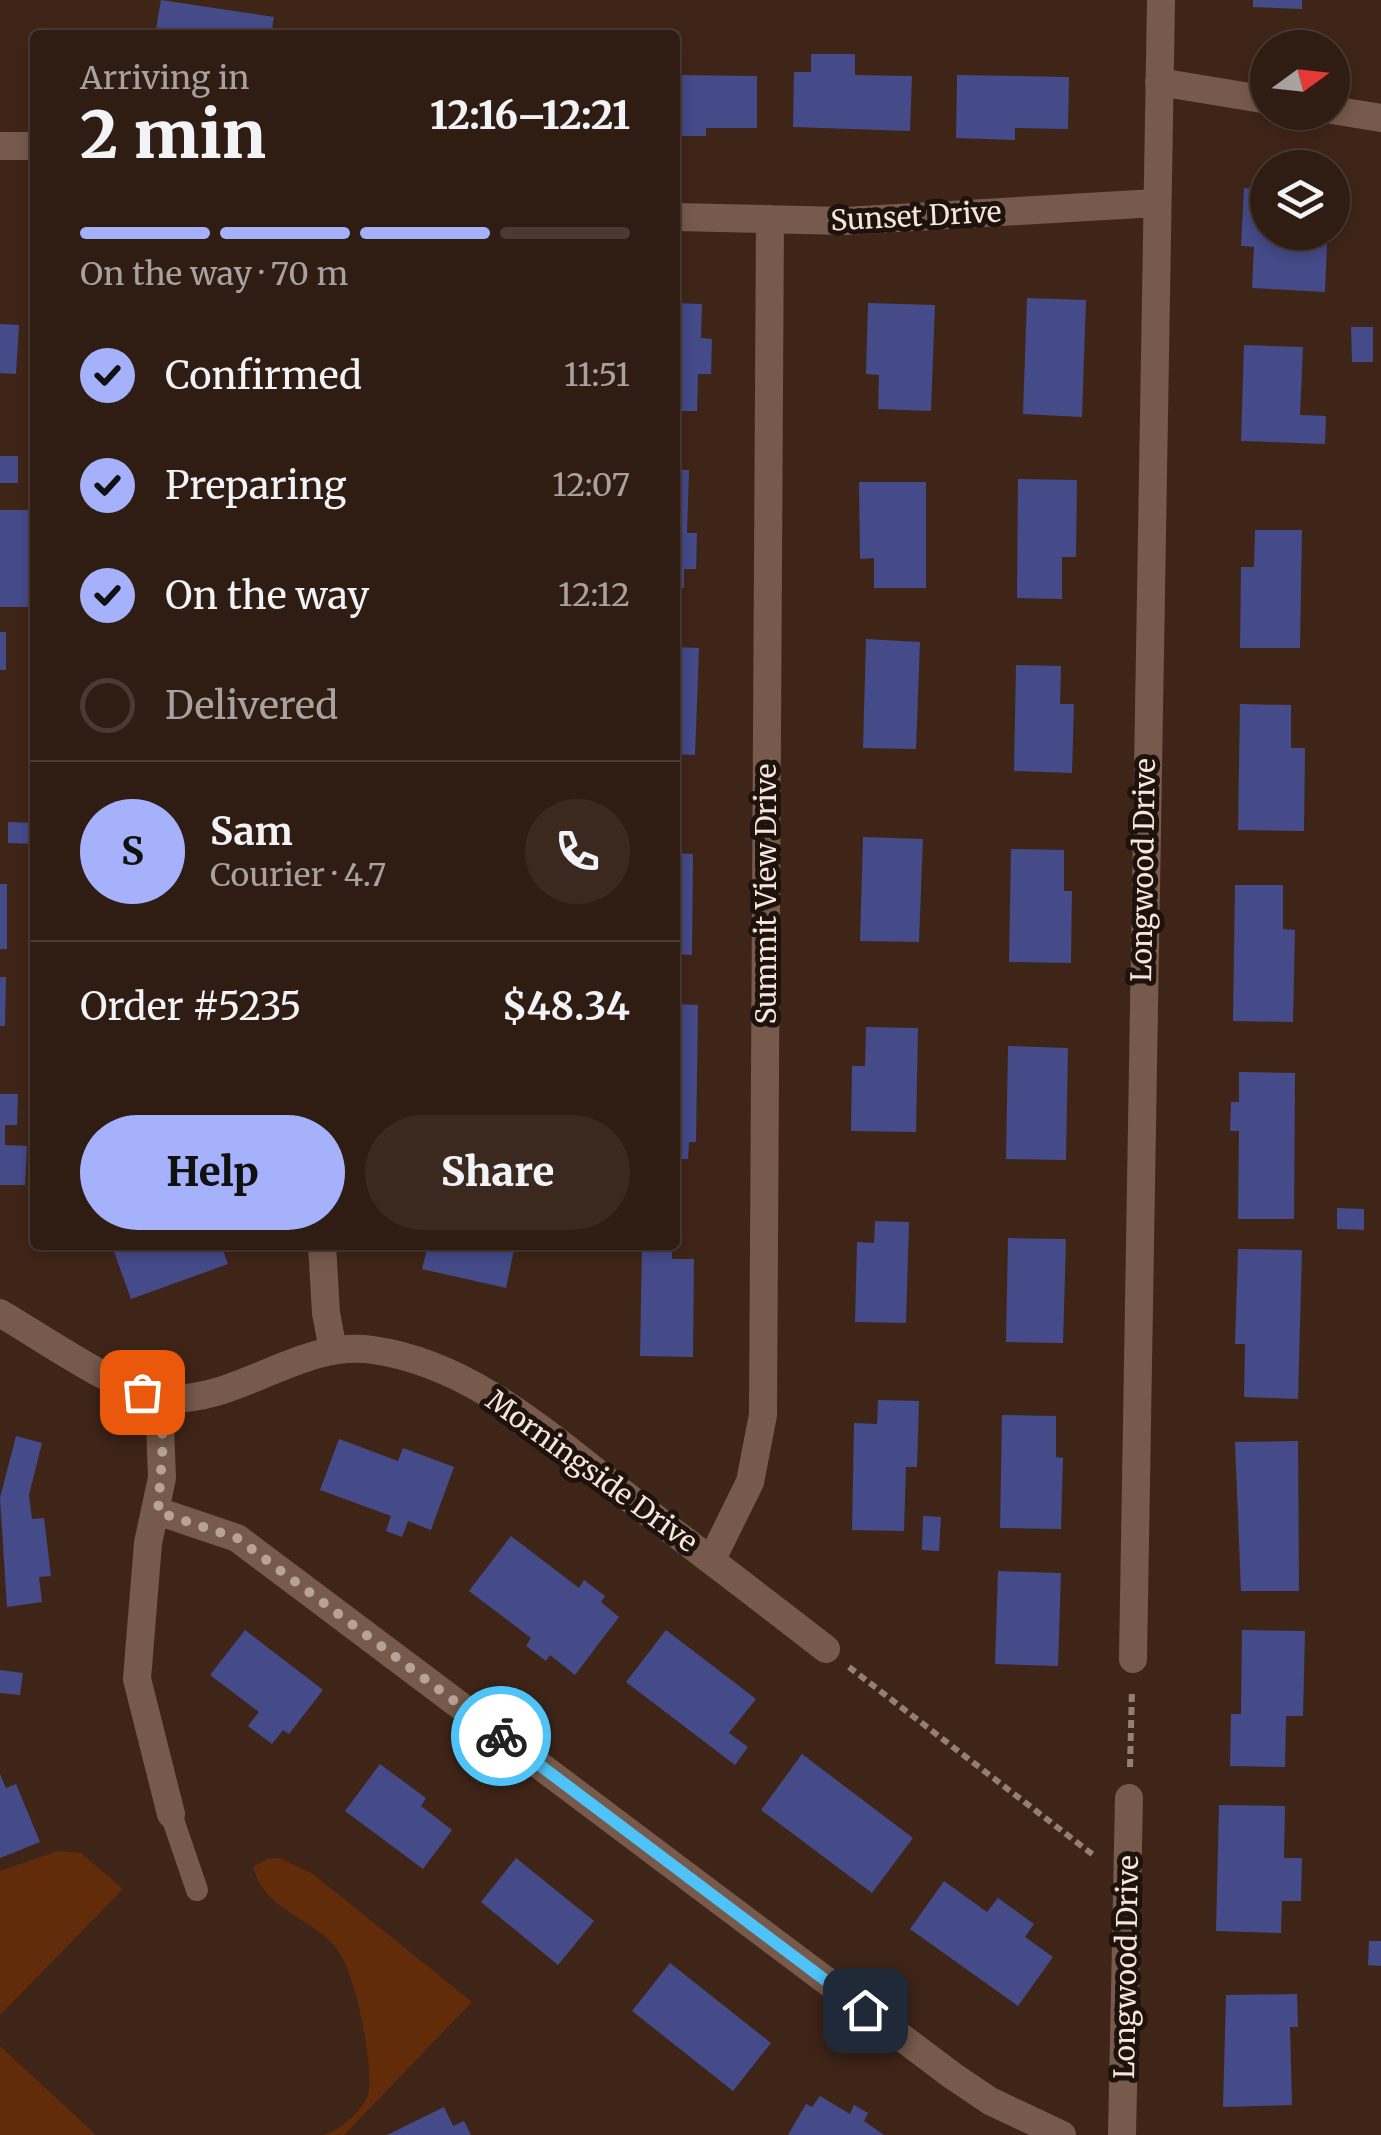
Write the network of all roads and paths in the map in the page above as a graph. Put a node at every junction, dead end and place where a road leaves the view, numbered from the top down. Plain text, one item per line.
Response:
1 (1161, 0) edge
2 (1158, 82) junction
3 (1250, 97) edge
4 (1350, 113) edge
5 (1381, 118) edge
6 (0, 146) edge
7 (30, 146) edge
8 (1156, 203) junction
9 (680, 217) edge
10 (770, 219) junction
11 (322, 1250) edge
12 (0, 1314) edge
13 (334, 1350) junction
14 (159, 1398) junction
15 (158, 1512) junction
16 (712, 1559) junction
17 (826, 1648) joint
18 (1133, 1659) joint
19 (1129, 1798) joint
20 (171, 1814) joint
21 (1130, 1882) junction
22 (196, 1890) dead end
23 (1062, 2135) edge
24 (1122, 2135) edge

1 - 2 street, Longwood Drive
2 - 3 street
2 - 8 street, Longwood Drive
4 - 5 street
6 - 7 street
8 - 10 street, Sunset Drive
8 - 18 street, Longwood Drive
9 - 10 street, Sunset Drive
10 - 16 street, Summit View Drive
11 - 13 street
12 - 14 street
13 - 14 street
13 - 16 street, Morningside Drive
14 - 15 street
15 - 20 street
15 - 23 street
16 - 17 street, Morningside Drive
17 - 21 path
18 - 19 path
19 - 21 street, Longwood Drive
20 - 22 lane
21 - 24 street, Longwood Drive

